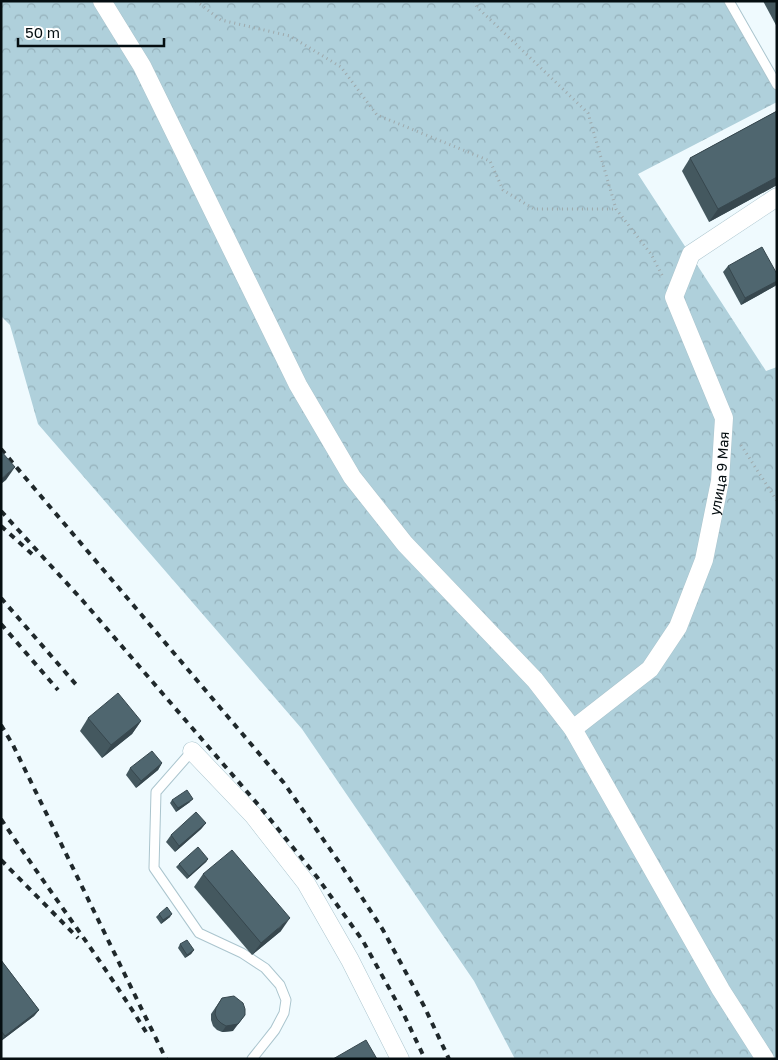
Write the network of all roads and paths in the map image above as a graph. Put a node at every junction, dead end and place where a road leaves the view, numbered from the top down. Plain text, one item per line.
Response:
1 (102, 1) edge
2 (196, 1) edge
3 (474, 1) edge
4 (730, 1) edge
5 (777, 85) edge
6 (777, 197) edge
7 (616, 209) junction
8 (674, 297) junction
9 (740, 443) dead end
10 (777, 501) edge
11 (573, 729) junction
12 (192, 751) joint
13 (252, 1059) edge
14 (400, 1059) edge
15 (764, 1059) edge

1 - 11 street
2 - 7 path
3 - 7 path
4 - 5 lane
6 - 8 street
7 - 8 path
8 - 11 street, улица 9 Мая
9 - 10 path
11 - 15 street
12 - 13 lane
12 - 14 street

